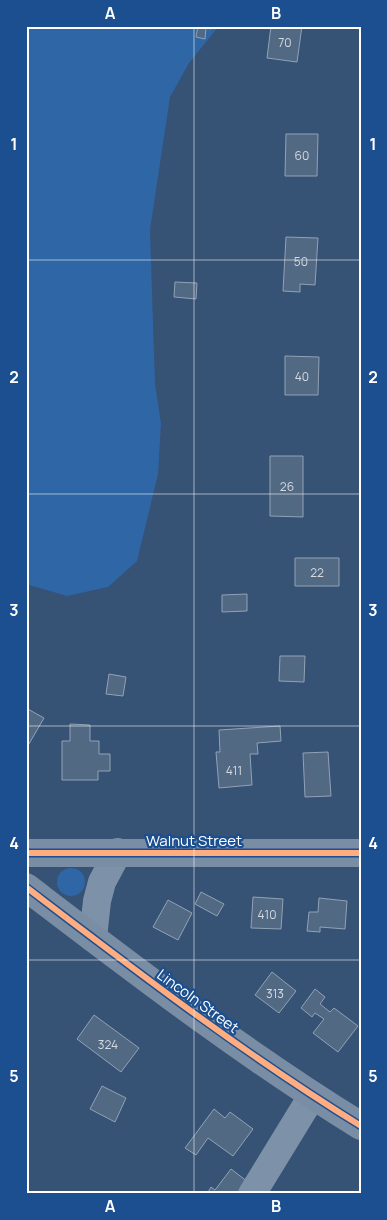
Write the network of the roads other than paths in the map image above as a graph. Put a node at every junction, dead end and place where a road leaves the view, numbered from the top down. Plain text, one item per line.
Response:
1 (118, 852) junction
2 (361, 853) edge
3 (26, 854) edge
4 (26, 887) edge
5 (93, 938) junction
6 (312, 1096) junction
7 (361, 1126) edge
8 (252, 1194) edge

1 - 2 street, Walnut Street
1 - 3 street, Walnut Street
1 - 5 street
4 - 5 street, Lincoln Street
5 - 6 street, Lincoln Street
6 - 7 street, Lincoln Street
6 - 8 street

